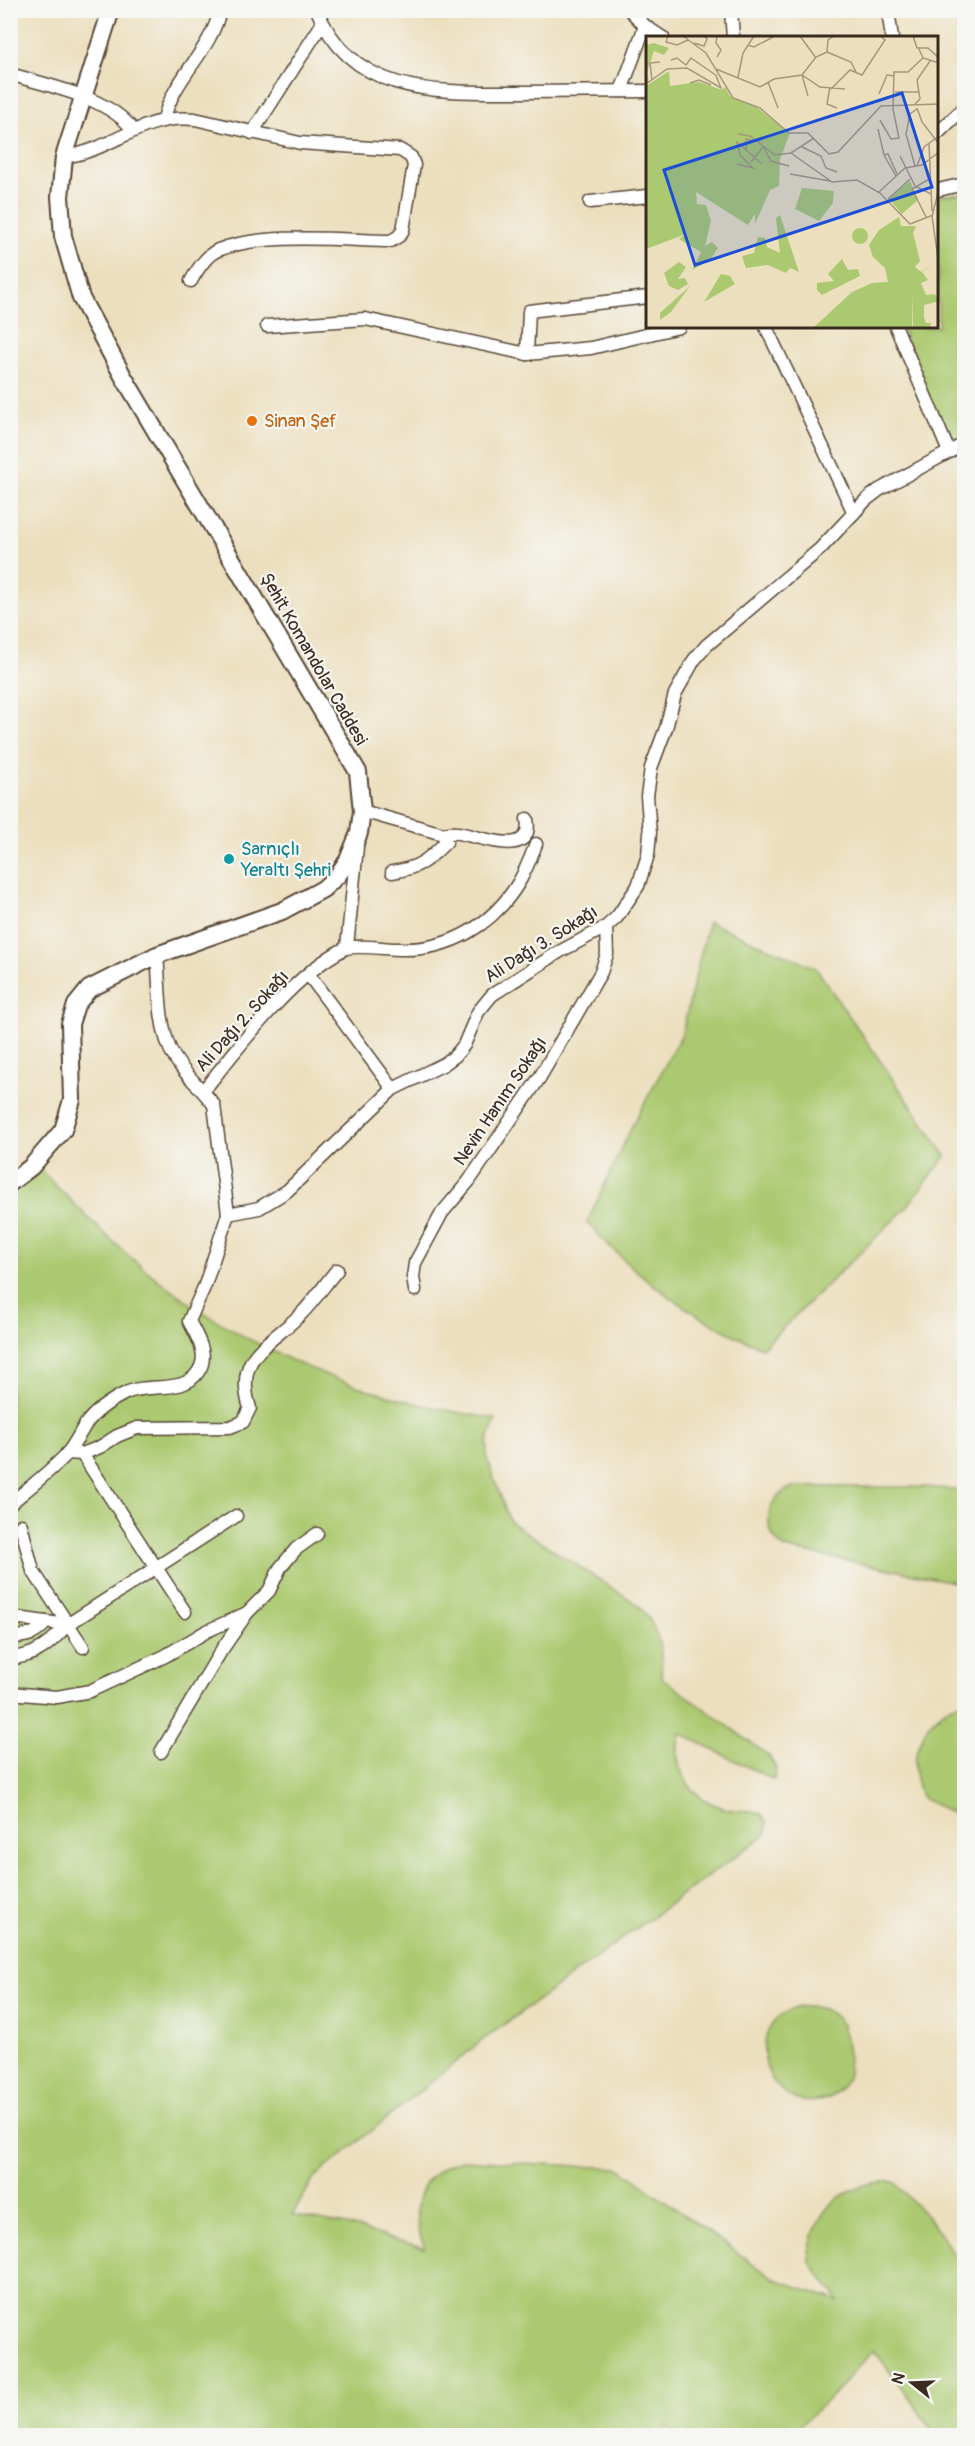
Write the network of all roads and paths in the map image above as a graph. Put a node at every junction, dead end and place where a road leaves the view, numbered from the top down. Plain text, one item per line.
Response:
1 (111, 10) edge
2 (220, 10) edge
3 (317, 10) edge
4 (630, 10) edge
5 (730, 10) edge
6 (888, 10) edge
7 (322, 24) junction
8 (645, 26) junction
9 (660, 36) edge
10 (733, 36) edge
11 (892, 36) edge
12 (10, 74) edge
13 (646, 91) edge
14 (621, 92) junction
15 (82, 97) junction
16 (964, 108) edge
17 (164, 119) junction
18 (133, 130) junction
19 (939, 132) edge
20 (252, 133) junction
21 (64, 157) junction
22 (964, 184) edge
23 (939, 190) edge
24 (646, 196) edge
25 (590, 202) dead end
26 (191, 281) dead end
27 (646, 297) edge
28 (267, 326) dead end
29 (676, 328) edge
30 (766, 328) edge
31 (896, 328) edge
32 (526, 354) junction
33 (964, 444) edge
34 (949, 452) junction
35 (854, 513) junction
36 (362, 811) junction
37 (527, 819) dead end
38 (359, 833) junction
39 (443, 834) junction
40 (536, 844) dead end
41 (392, 872) dead end
42 (606, 927) junction
43 (346, 947) junction
44 (158, 955) junction
45 (308, 974) junction
46 (393, 1089) junction
47 (204, 1090) junction
48 (10, 1183) edge
49 (228, 1214) junction
50 (337, 1270) dead end
51 (415, 1290) dead end
52 (67, 1454) junction
53 (82, 1454) junction
54 (10, 1504) edge
55 (236, 1516) dead end
56 (21, 1525) dead end
57 (317, 1534) dead end
58 (157, 1567) junction
59 (185, 1612) dead end
60 (247, 1613) junction
61 (10, 1617) edge
62 (46, 1622) junction
63 (67, 1625) junction
64 (10, 1637) edge
65 (83, 1647) dead end
66 (10, 1658) edge
67 (10, 1693) edge
68 (161, 1752) dead end

1 - 15 main road, Şehit Komandolar Caddesi
2 - 17 street
3 - 7 street
4 - 8 street
5 - 10 street
6 - 11 street
7 - 14 street
7 - 20 street
8 - 9 street
8 - 14 street
12 - 15 street
13 - 14 street
15 - 18 street
15 - 21 main road, Şehit Komandolar Caddesi
16 - 19 street
17 - 18 street
17 - 20 street
18 - 21 street
20 - 26 street
21 - 36 main road, Şehit Komandolar Caddesi
22 - 23 street
24 - 25 street
27 - 32 street
28 - 32 street
29 - 32 street
30 - 35 street
31 - 34 street
33 - 34 street, Ali Dağı 3. Sokağı
34 - 35 street, Ali Dağı 3. Sokağı
35 - 42 street, Ali Dağı 3. Sokağı
36 - 38 main road, Şehit Komandolar Caddesi
36 - 39 street
37 - 39 street
38 - 43 street
38 - 44 main road, Şehit Komandolar Caddesi
39 - 41 street
40 - 43 street
42 - 46 street, Ali Dağı 3. Sokağı
42 - 51 street, Nevin Hanım Sokağı
43 - 45 street, Ali Dağı 2. Sokağı
44 - 47 street
44 - 48 main road, Şehit Komandolar Caddesi
45 - 46 street
45 - 47 street, Ali Dağı 2. Sokağı
46 - 49 street, Ali Dağı 3. Sokağı
47 - 49 street
49 - 52 street
50 - 53 street
52 - 53 street
52 - 54 street
53 - 58 street
55 - 58 street
56 - 63 street
57 - 60 street
58 - 59 street
58 - 63 street
60 - 67 street
60 - 68 street
61 - 62 street
62 - 63 street
62 - 64 street
63 - 65 street
63 - 66 street

